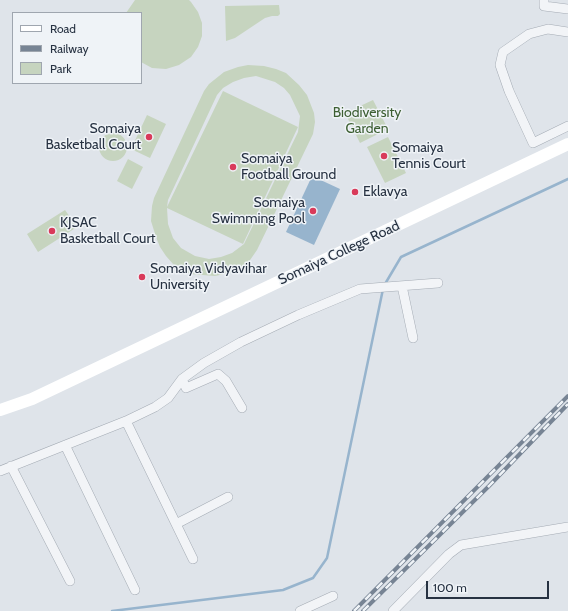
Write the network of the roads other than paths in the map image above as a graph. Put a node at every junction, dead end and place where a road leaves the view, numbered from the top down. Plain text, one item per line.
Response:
1 (544, 0) edge
2 (568, 9) edge
3 (568, 32) edge
4 (568, 126) edge
5 (533, 143) junction
6 (568, 144) edge
7 (540, 157) junction
8 (438, 283) dead end
9 (398, 286) junction
10 (413, 338) dead end
11 (182, 379) junction
12 (242, 408) dead end
13 (0, 410) edge
14 (126, 421) junction
15 (65, 445) junction
16 (11, 466) junction
17 (0, 471) edge
18 (228, 497) dead end
19 (176, 524) junction
20 (568, 527) edge
21 (193, 559) dead end
22 (70, 581) dead end
23 (135, 590) dead end
24 (333, 596) dead end
25 (300, 611) edge
26 (393, 611) edge

1 - 2 street
3 - 5 street
4 - 5 street
5 - 7 street
6 - 7 street, Somaiya College Road
7 - 13 street, Somaiya College Road
8 - 9 street
9 - 10 street
9 - 11 street
11 - 12 street
11 - 14 street
14 - 15 street
14 - 19 street
15 - 16 street
15 - 23 street
16 - 17 street
16 - 22 street
18 - 19 street
19 - 21 street
20 - 26 street
24 - 25 street

